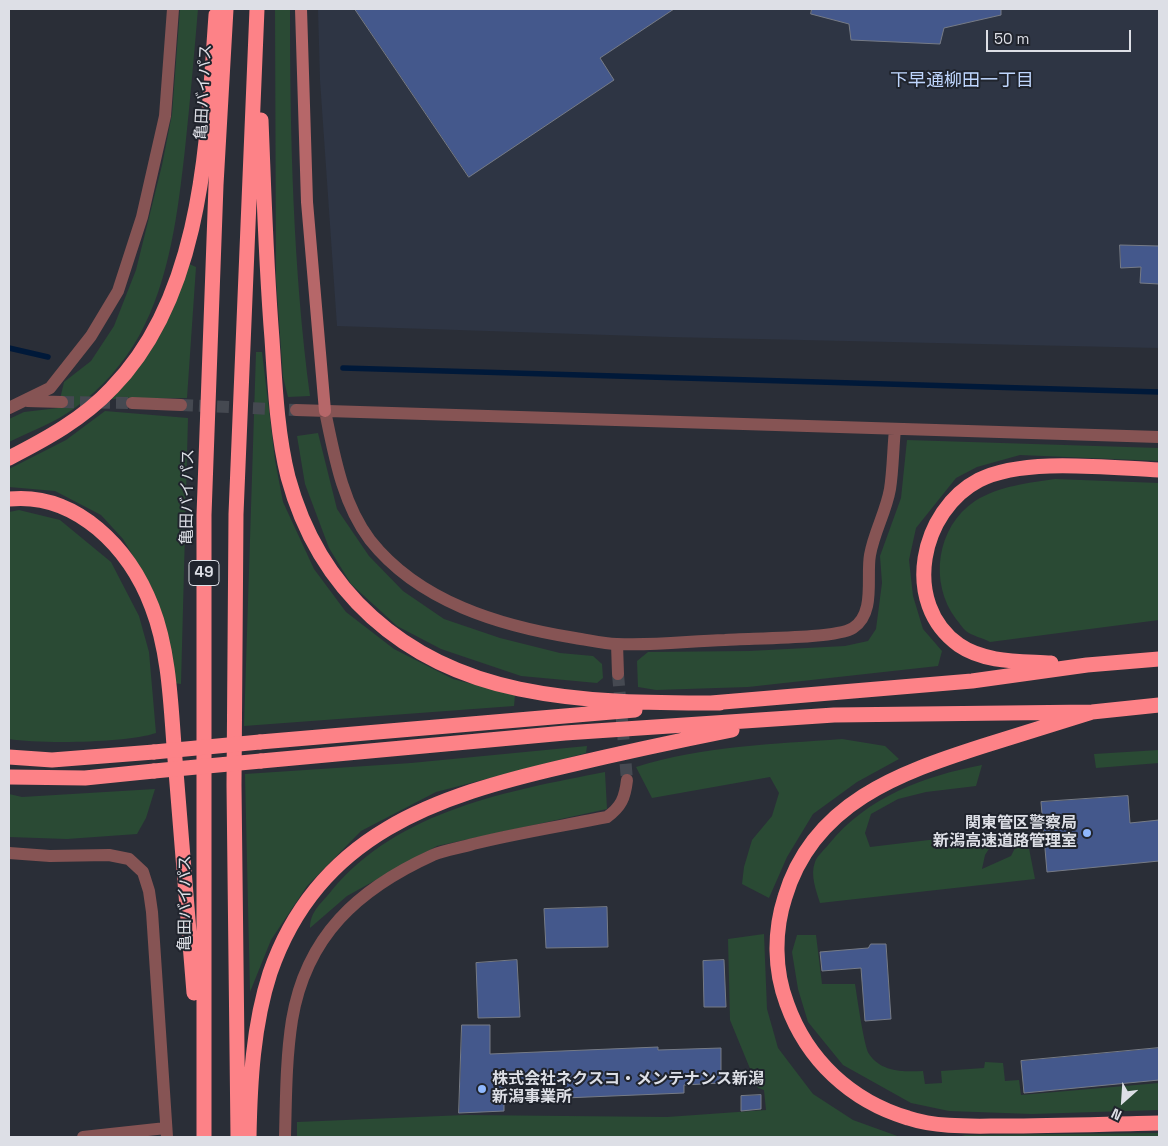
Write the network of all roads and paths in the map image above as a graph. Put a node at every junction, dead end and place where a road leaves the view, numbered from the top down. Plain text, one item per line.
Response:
1 (173, 9) edge
2 (216, 9) edge
3 (226, 9) edge
4 (257, 9) edge
5 (301, 9) edge
6 (24, 401) junction
7 (62, 402) tunnel mouth
8 (132, 403) tunnel mouth
9 (181, 405) tunnel mouth
10 (9, 408) edge
11 (296, 410) tunnel mouth
12 (325, 411) junction
13 (895, 429) junction
14 (1159, 438) edge
15 (9, 458) edge
16 (1159, 470) edge
17 (9, 499) edge
18 (617, 644) junction
19 (1159, 659) edge
20 (1087, 665) junction
21 (618, 674) tunnel mouth
22 (720, 703) junction
23 (1159, 705) edge
24 (1092, 712) junction
25 (785, 718) junction
26 (9, 757) edge
27 (9, 777) edge
28 (627, 780) tunnel mouth
29 (9, 853) edge
30 (203, 1109) junction
31 (1159, 1123) edge
32 (166, 1133) edge
33 (83, 1137) edge
34 (204, 1137) edge
35 (238, 1137) edge
36 (249, 1137) edge
37 (285, 1137) edge

1 - 6 street
2 - 15 highway
3 - 30 highway, 亀田バイパス / 49
4 - 22 highway
4 - 35 highway, 49
5 - 12 street
6 - 7 street
6 - 10 street
8 - 9 street
11 - 12 street
12 - 13 street
12 - 18 street
13 - 14 street
13 - 18 street
16 - 20 highway
17 - 30 highway
18 - 21 street
19 - 20 highway
20 - 22 highway
22 - 26 highway, bridge
23 - 24 highway
24 - 25 highway
24 - 31 highway
25 - 27 highway, bridge
25 - 36 highway
28 - 37 street
29 - 32 street
30 - 34 highway, 亀田バイパス / 49
32 - 33 street

